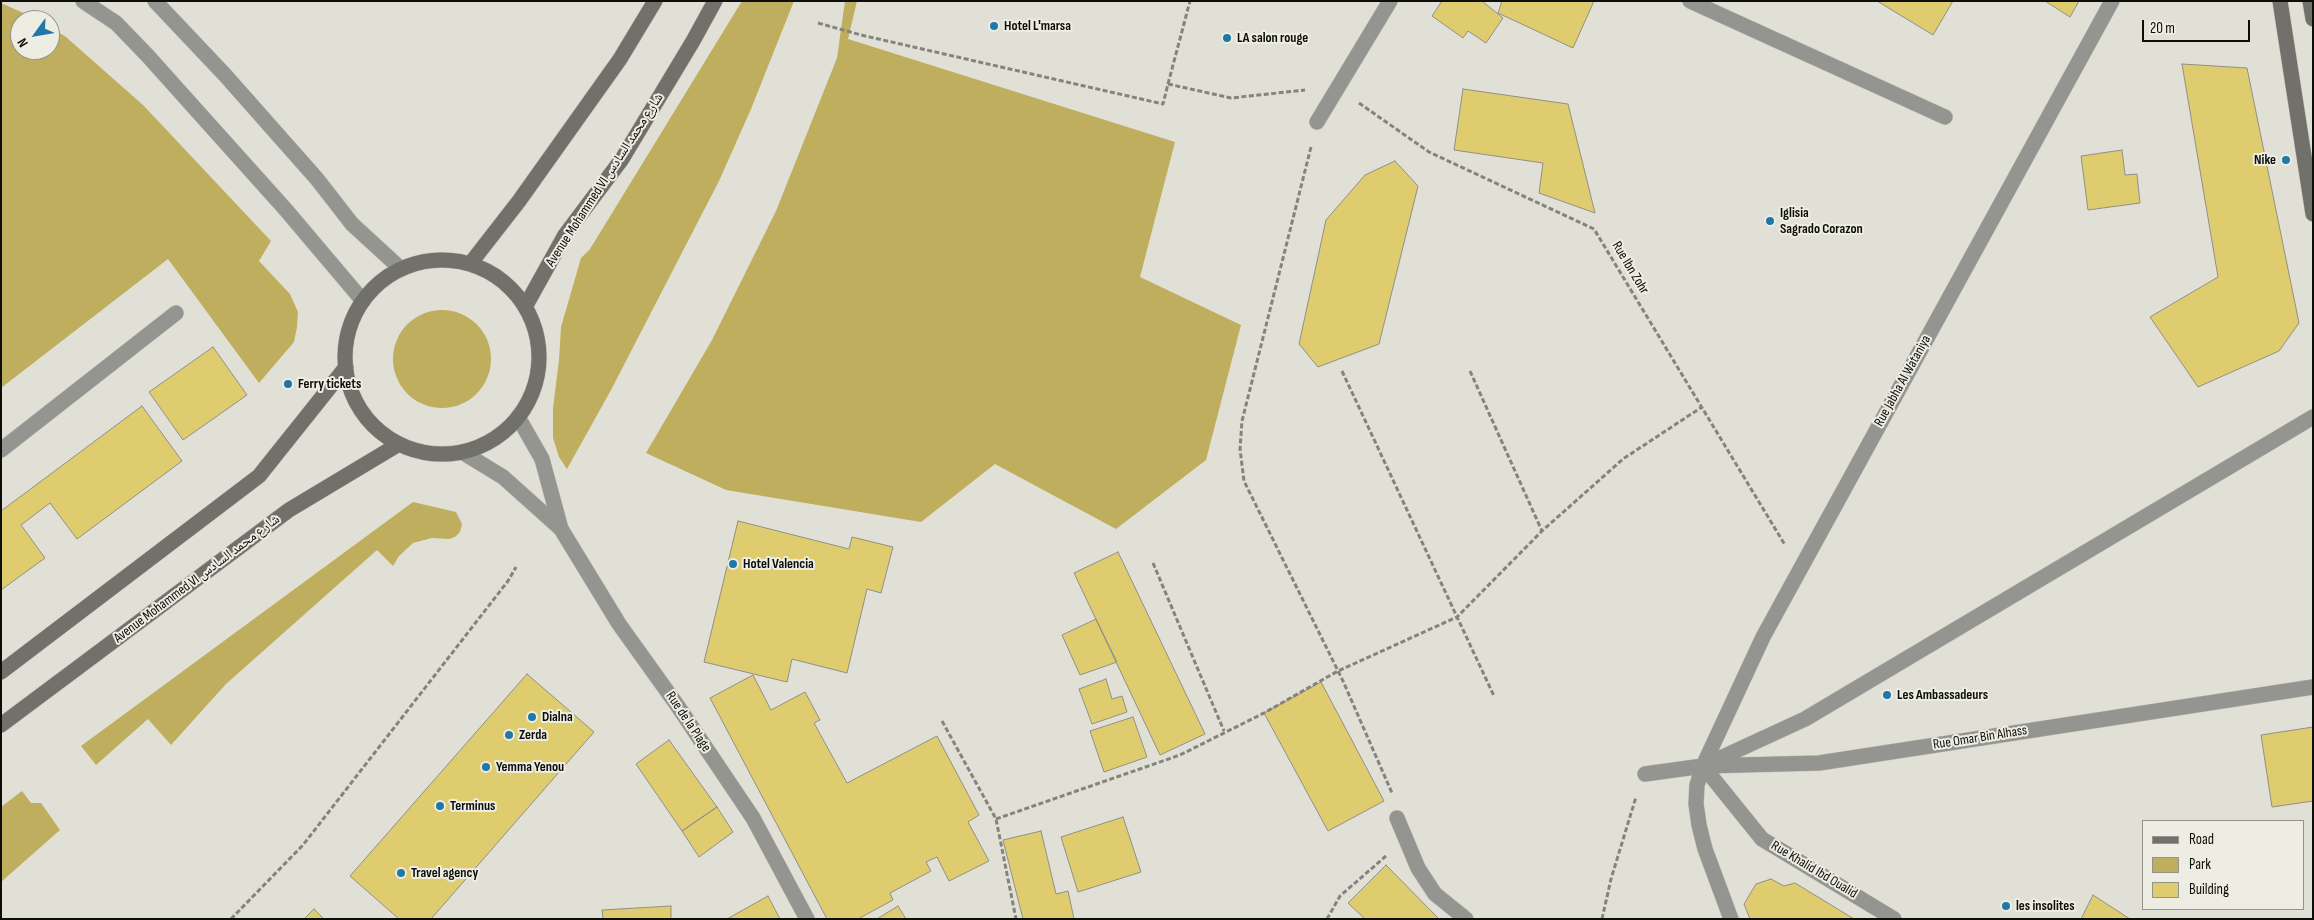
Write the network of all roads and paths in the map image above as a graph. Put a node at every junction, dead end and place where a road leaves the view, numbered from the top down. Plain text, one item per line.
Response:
1 (83, 1) edge
2 (155, 1) edge
3 (655, 1) edge
4 (715, 1) edge
5 (1190, 1) edge
6 (1390, 1) edge
7 (2112, 1) edge
8 (2280, 1) edge
9 (2310, 1) edge
10 (1694, 2) edge
11 (2313, 19) edge
12 (818, 23) dead end
13 (1168, 84) junction
14 (1337, 87) junction
15 (1945, 117) dead end
16 (1317, 122) joint
17 (2313, 214) edge
18 (470, 264) junction
19 (401, 269) junction
20 (363, 301) junction
21 (525, 307) junction
22 (176, 313) dead end
23 (346, 367) junction
24 (1342, 371) dead end
25 (1470, 371) dead end
26 (1702, 407) junction
27 (518, 417) junction
28 (2313, 417) edge
29 (399, 444) junction
30 (1, 450) edge
31 (462, 452) junction
32 (562, 529) junction
33 (1542, 531) junction
34 (1153, 563) dead end
35 (516, 568) dead end
36 (1800, 571) junction
37 (1457, 617) junction
38 (1338, 671) junction
39 (1, 672) edge
40 (2313, 686) edge
41 (1494, 696) dead end
42 (942, 721) dead end
43 (1, 724) edge
44 (1224, 731) junction
45 (1703, 766) junction
46 (1645, 774) joint
47 (1397, 818) joint
48 (996, 819) junction
49 (1405, 839) junction
50 (231, 919) edge
51 (807, 919) edge
52 (1016, 919) edge
53 (1327, 919) edge
54 (1466, 919) edge
55 (1602, 919) edge
56 (1731, 919) edge
57 (1894, 919) edge

1 - 20 street
2 - 19 street
3 - 18 main road
4 - 21 main road, Avenue Mohammed VI شارع محمد السادس
5 - 13 path
6 - 14 street
7 - 36 street, Rue Jabha Al Wataniya
8 - 17 main road
9 - 11 main road
10 - 15 street
12 - 13 path
13 - 14 path
14 - 16 street
14 - 26 path, Rue Ibn Zohr
16 - 38 path
18 - 19 main road
18 - 21 main road
19 - 20 main road
20 - 23 main road
21 - 27 main road
22 - 30 street
23 - 29 main road
23 - 39 main road
24 - 37 path
25 - 33 path
26 - 33 path
26 - 36 path, Rue Ibn Zohr
27 - 31 main road
27 - 32 street
28 - 45 street
29 - 31 main road
29 - 43 main road, Avenue Mohammed VI شارع محمد السادس
31 - 32 street
32 - 51 street, Rue de la Plage
33 - 37 path
34 - 44 path
35 - 50 path
36 - 45 street, Rue Jabha Al Wataniya
37 - 38 path
37 - 41 path
38 - 44 path
38 - 47 path
40 - 45 street, Rue Omar Bin Alhass
42 - 48 path
44 - 48 path
45 - 46 street, Rue Omar Bin Alhass
45 - 56 street, Rue Jabha Al Wataniya
45 - 57 street, Rue Khalid Ibd Oualid
46 - 55 path
47 - 49 street
48 - 52 path
49 - 53 path
49 - 54 street

